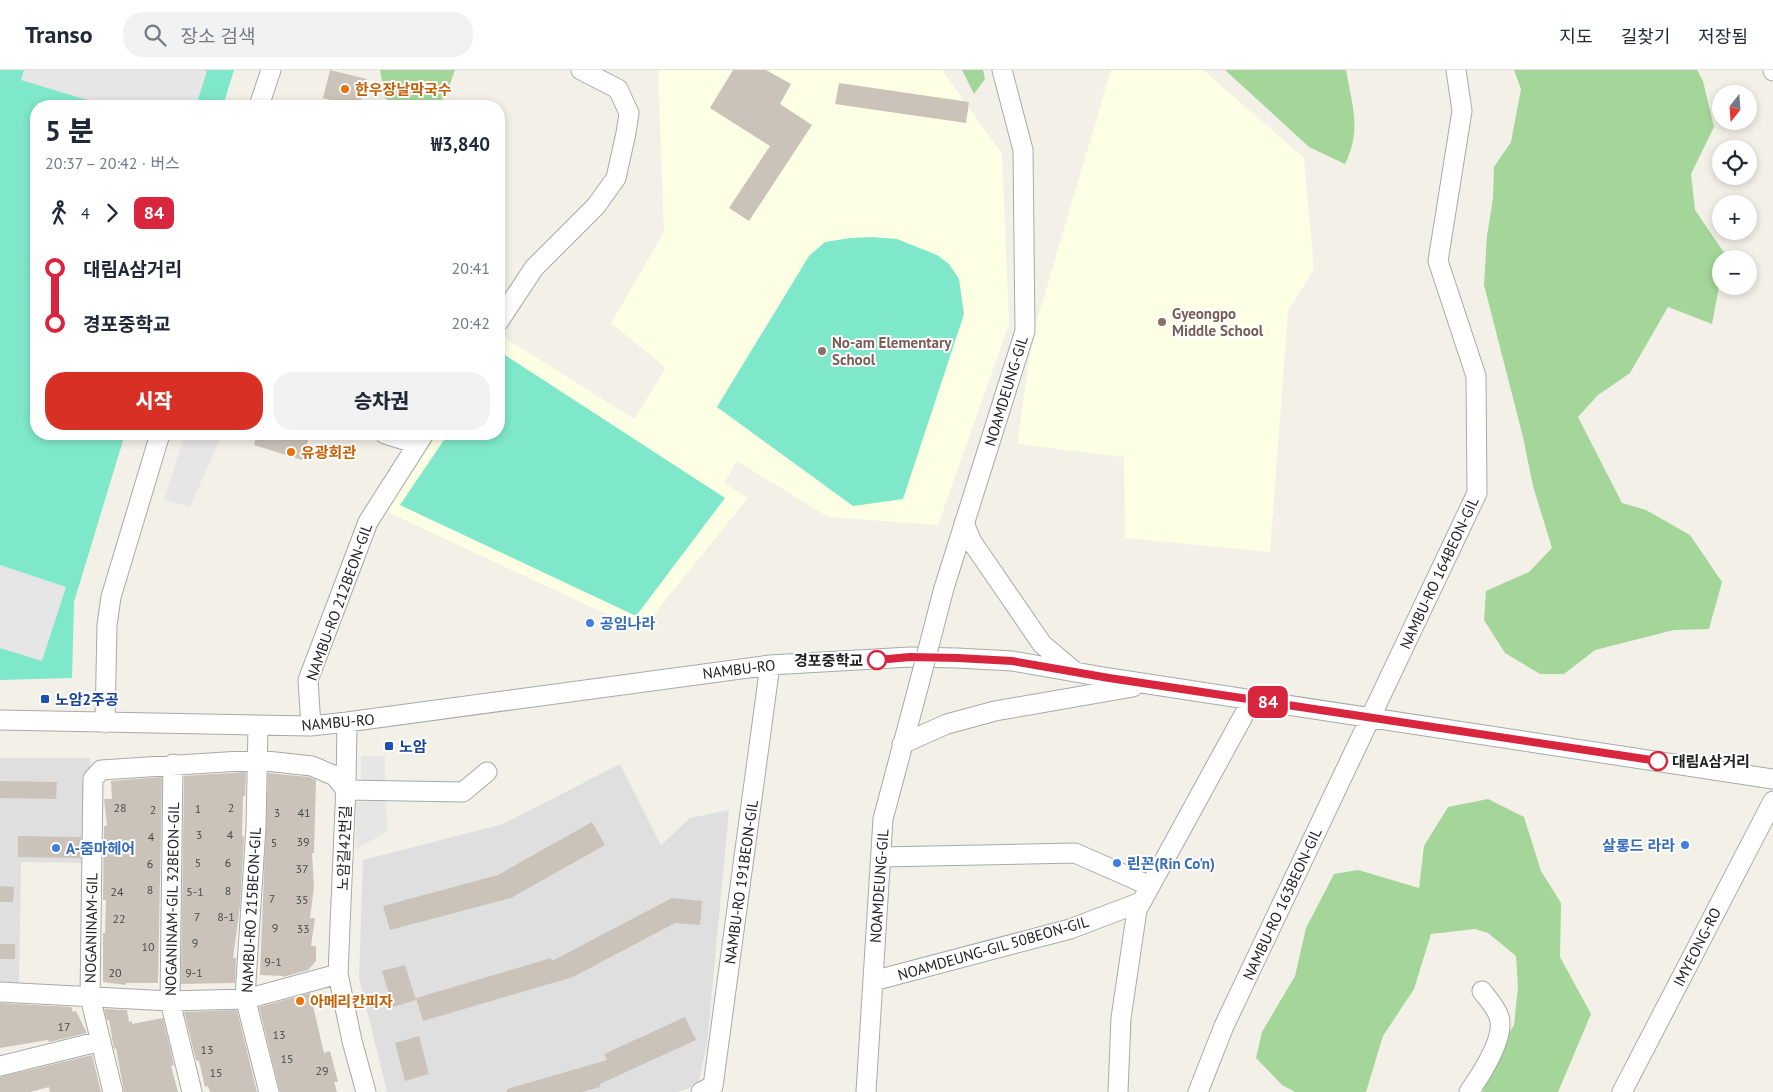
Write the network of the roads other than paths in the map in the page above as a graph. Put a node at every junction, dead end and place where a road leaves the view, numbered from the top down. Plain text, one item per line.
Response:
1 (270, 70) edge
2 (581, 70) edge
3 (1002, 70) edge
4 (1456, 70) edge
5 (261, 100) edge
6 (505, 312) edge
7 (158, 440) edge
8 (420, 440) edge
9 (964, 523) junction
10 (770, 665) junction
11 (1075, 672) junction
12 (1150, 684) junction
13 (1252, 700) junction
14 (1370, 718) junction
15 (0, 720) edge
16 (347, 722) junction
17 (105, 723) junction
18 (258, 726) junction
19 (311, 726) junction
20 (902, 744) junction
21 (257, 760) junction
22 (174, 764) junction
23 (487, 772) dead end
24 (1773, 779) edge
25 (346, 790) junction
26 (1773, 801) edge
27 (881, 857) junction
28 (1146, 894) junction
29 (338, 974) junction
30 (873, 982) junction
31 (1482, 991) dead end
32 (0, 992) edge
33 (90, 996) junction
34 (246, 999) junction
35 (170, 1001) junction
36 (101, 1040) junction
37 (0, 1066) edge
38 (113, 1092) edge
39 (192, 1092) edge
40 (269, 1092) edge
41 (366, 1092) edge
42 (701, 1092) edge
43 (866, 1092) edge
44 (1118, 1092) edge
45 (1198, 1092) edge
46 (1469, 1092) edge
47 (1622, 1092) edge

1 - 5 street
2 - 6 street
3 - 9 street, NOAMDEUNG-GIL
4 - 14 street, NAMBU-RO 164BEON-GIL
7 - 17 street
8 - 19 street, NAMBU-RO 212BEON-GIL
9 - 11 street
9 - 20 street, NOAMDEUNG-GIL, bridge
10 - 11 street, NAMBU-RO
10 - 16 street, NAMBU-RO
10 - 42 street, NAMBU-RO 191BEON-GIL
11 - 12 street, NAMBU-RO
12 - 13 street, NAMBU-RO
12 - 20 street
13 - 14 street, NAMBU-RO
13 - 28 street
14 - 24 street, NAMBU-RO
14 - 45 street, NAMBU-RO 163BEON-GIL
15 - 17 street, NAMBU-RO
16 - 19 street, NAMBU-RO
16 - 25 street, 노암길42번길
17 - 18 street, NAMBU-RO
18 - 19 street, NAMBU-RO
18 - 21 street, NAMBU-RO 215BEON-GIL
20 - 27 street, NOAMDEUNG-GIL
21 - 22 street, NOGANINAM-GIL
21 - 25 street, NOGANINAM-GIL
21 - 34 street, NAMBU-RO 215BEON-GIL
22 - 33 street, NOGANINAM-GIL
22 - 35 street, NOGANINAM-GIL 32BEON-GIL
23 - 25 street
25 - 29 street, 노암길42번길
26 - 47 street, IMYEONG-RO
27 - 28 street
27 - 30 street, NOAMDEUNG-GIL
28 - 30 street, NOAMDEUNG-GIL 50BEON-GIL
28 - 44 street
29 - 34 street
29 - 41 street, 노암길42번길
30 - 43 street, NOAMDEUNG-GIL
31 - 46 street
32 - 33 street
33 - 35 street
33 - 36 street, NOGANINAM-GIL
34 - 35 street
34 - 40 street, NAMBU-RO 215BEON-GIL
35 - 39 street, NOGANINAM-GIL 32BEON-GIL
36 - 37 street
36 - 38 street, NOGANINAM-GIL

